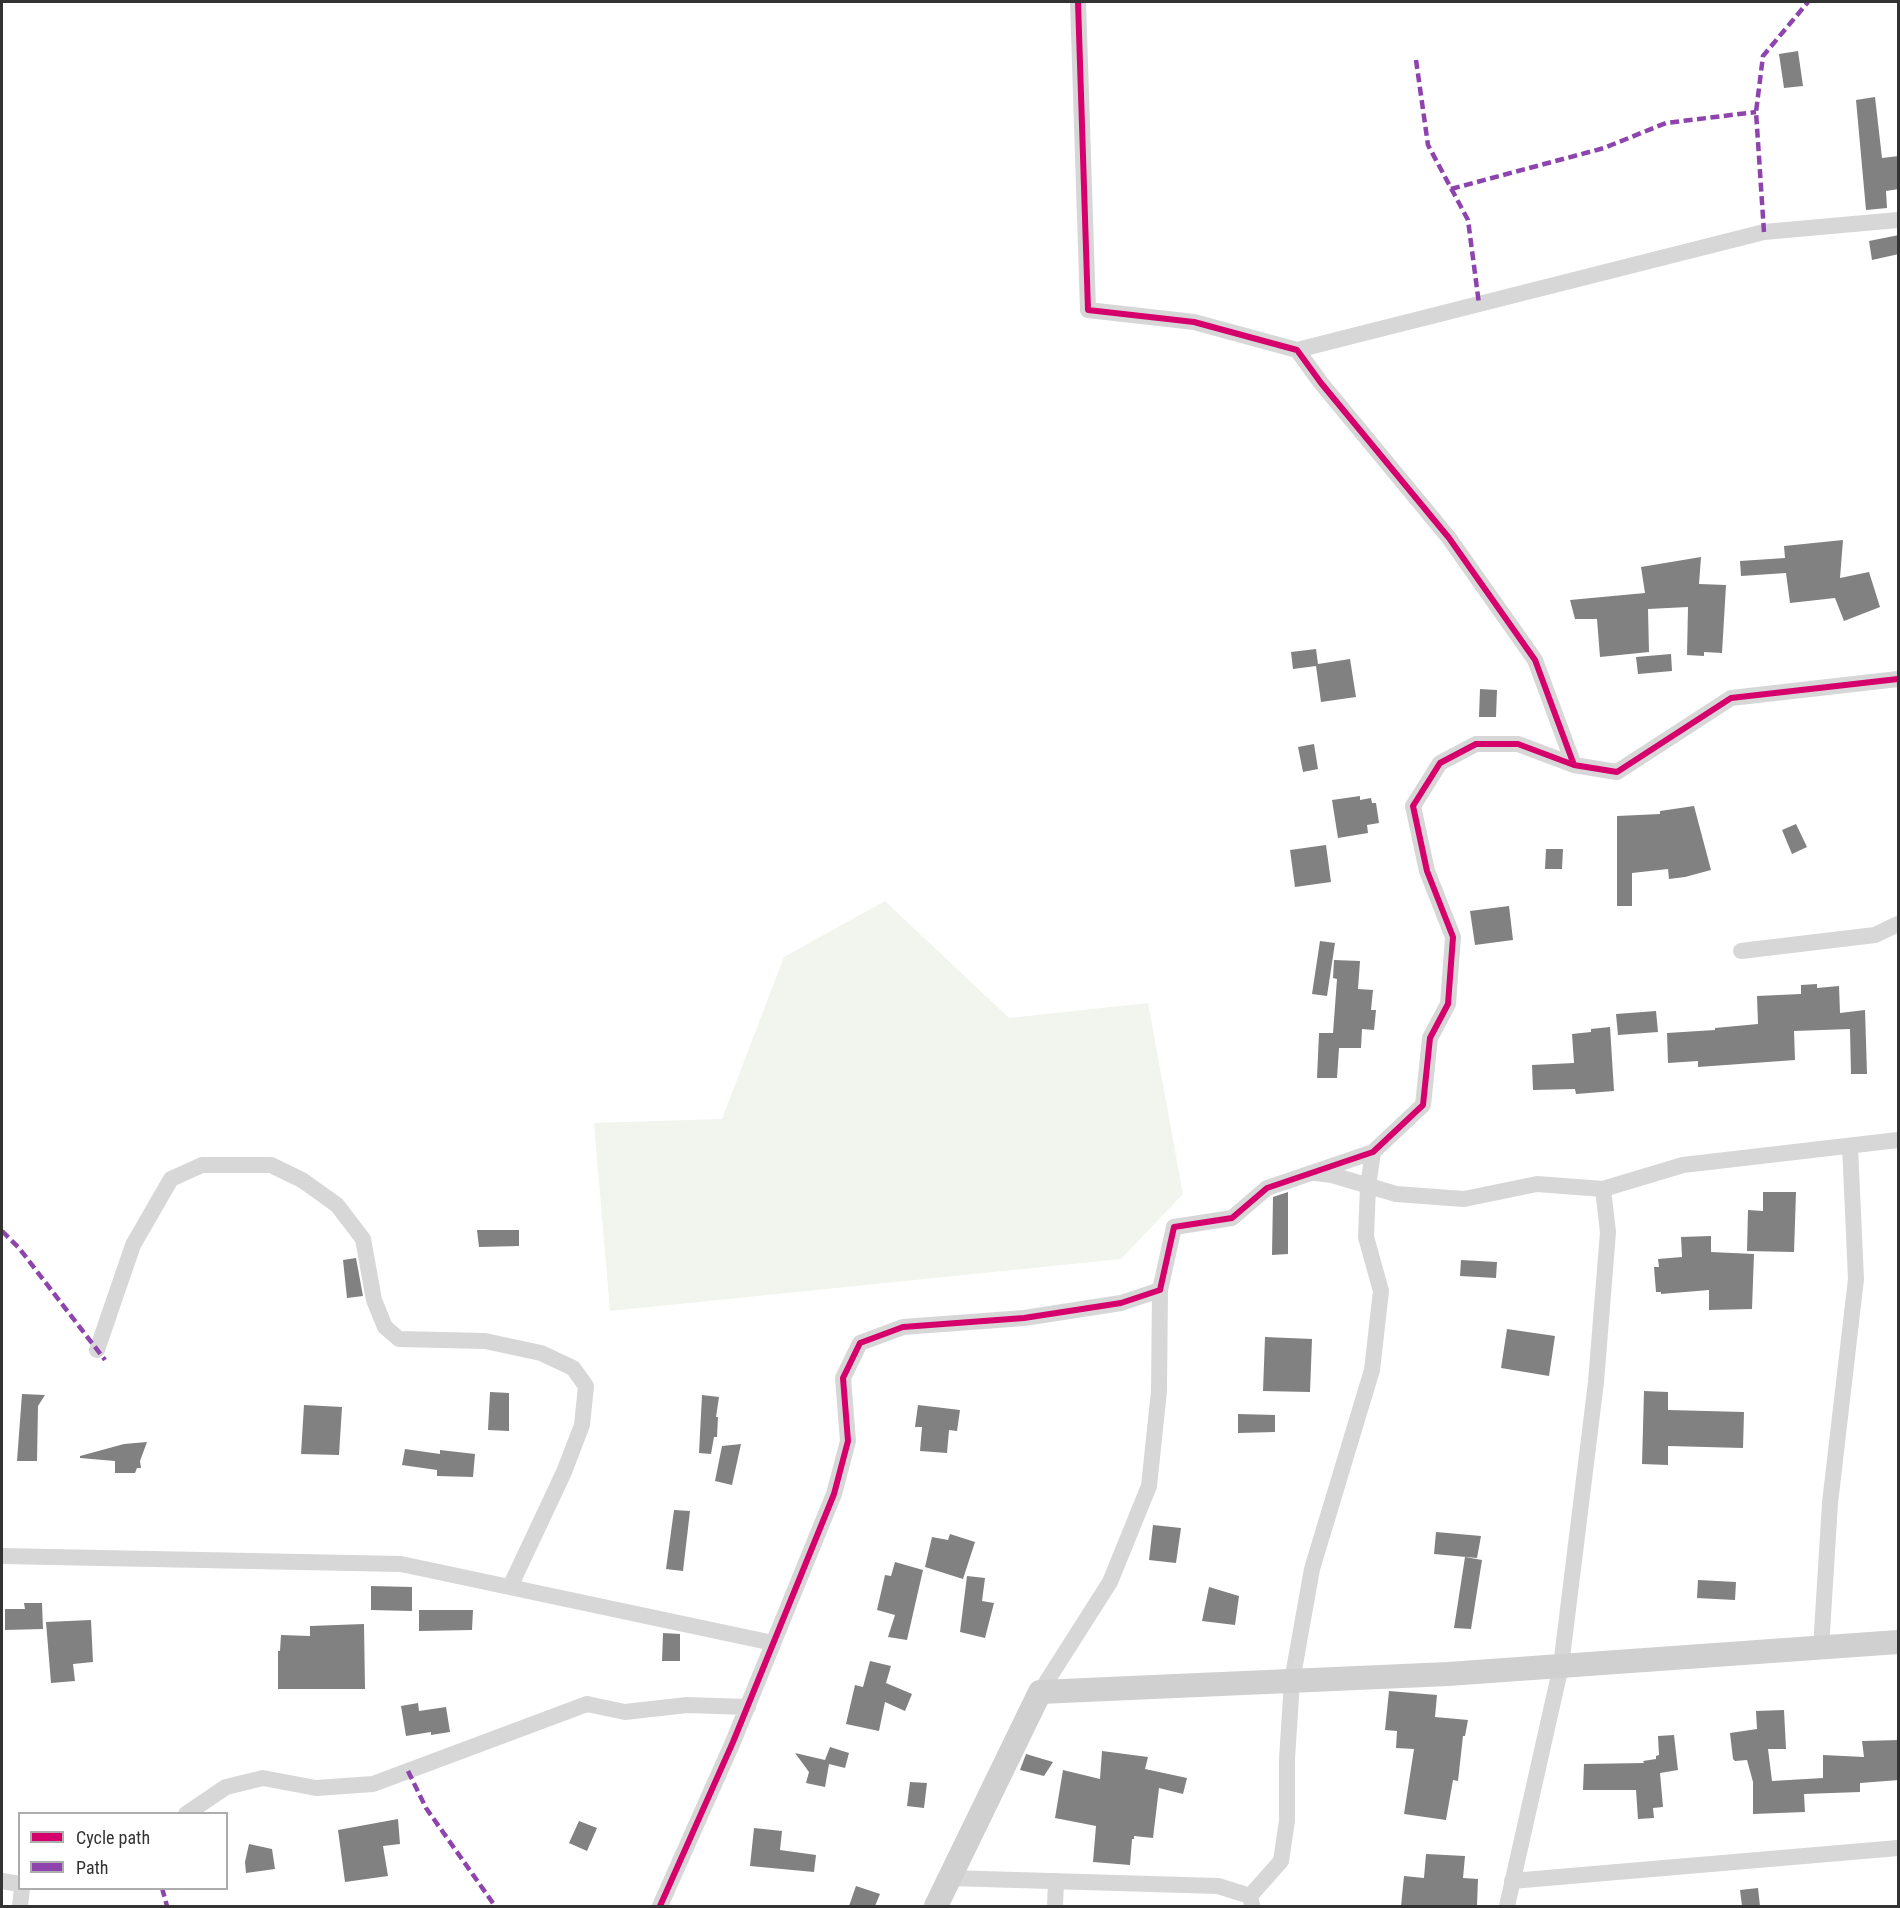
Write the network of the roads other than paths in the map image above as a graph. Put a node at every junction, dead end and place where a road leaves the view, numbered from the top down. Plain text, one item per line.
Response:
1 (1078, 2) edge
2 (1899, 220) edge
3 (1297, 350) junction
4 (1899, 680) edge
5 (1575, 765) junction
6 (1899, 924) edge
7 (1741, 951) dead end
8 (1899, 1140) edge
9 (1850, 1146) junction
10 (1373, 1152) junction
11 (1311, 1173) junction
12 (1368, 1185) junction
13 (1603, 1189) junction
14 (1160, 1290) junction
15 (97, 1350) dead end
16 (2, 1556) edge
17 (510, 1587) junction
18 (1899, 1642) edge
19 (773, 1644) junction
20 (1821, 1648) junction
21 (1561, 1666) junction
22 (1292, 1681) junction
23 (1040, 1692) junction
24 (747, 1707) junction
25 (189, 1812) edge
26 (1899, 1848) edge
27 (950, 1878) junction
28 (2, 1881) edge
29 (1056, 1881) junction
30 (1512, 1881) junction
31 (18, 1884) edge
32 (22, 1890) edge
33 (1251, 1901) edge
34 (20, 1906) edge
35 (660, 1906) edge
36 (936, 1906) edge
37 (1055, 1906) edge
38 (1507, 1906) edge

1 - 3 street
2 - 3 street
3 - 5 street
4 - 5 street
5 - 10 street
6 - 7 street
8 - 9 street
9 - 13 street
9 - 20 street
10 - 11 street
10 - 12 street
11 - 12 street
11 - 14 street
12 - 13 street
12 - 22 street
13 - 21 street
14 - 19 street
14 - 23 street
15 - 17 street
16 - 17 street
17 - 19 street
18 - 20 street
19 - 24 street
20 - 21 street
21 - 22 street
21 - 30 street
22 - 23 street
22 - 33 street
23 - 27 street
24 - 25 street
24 - 35 street
26 - 30 street
27 - 29 street
27 - 36 street
28 - 31 street
29 - 33 street
29 - 37 street
30 - 38 street
32 - 34 street

